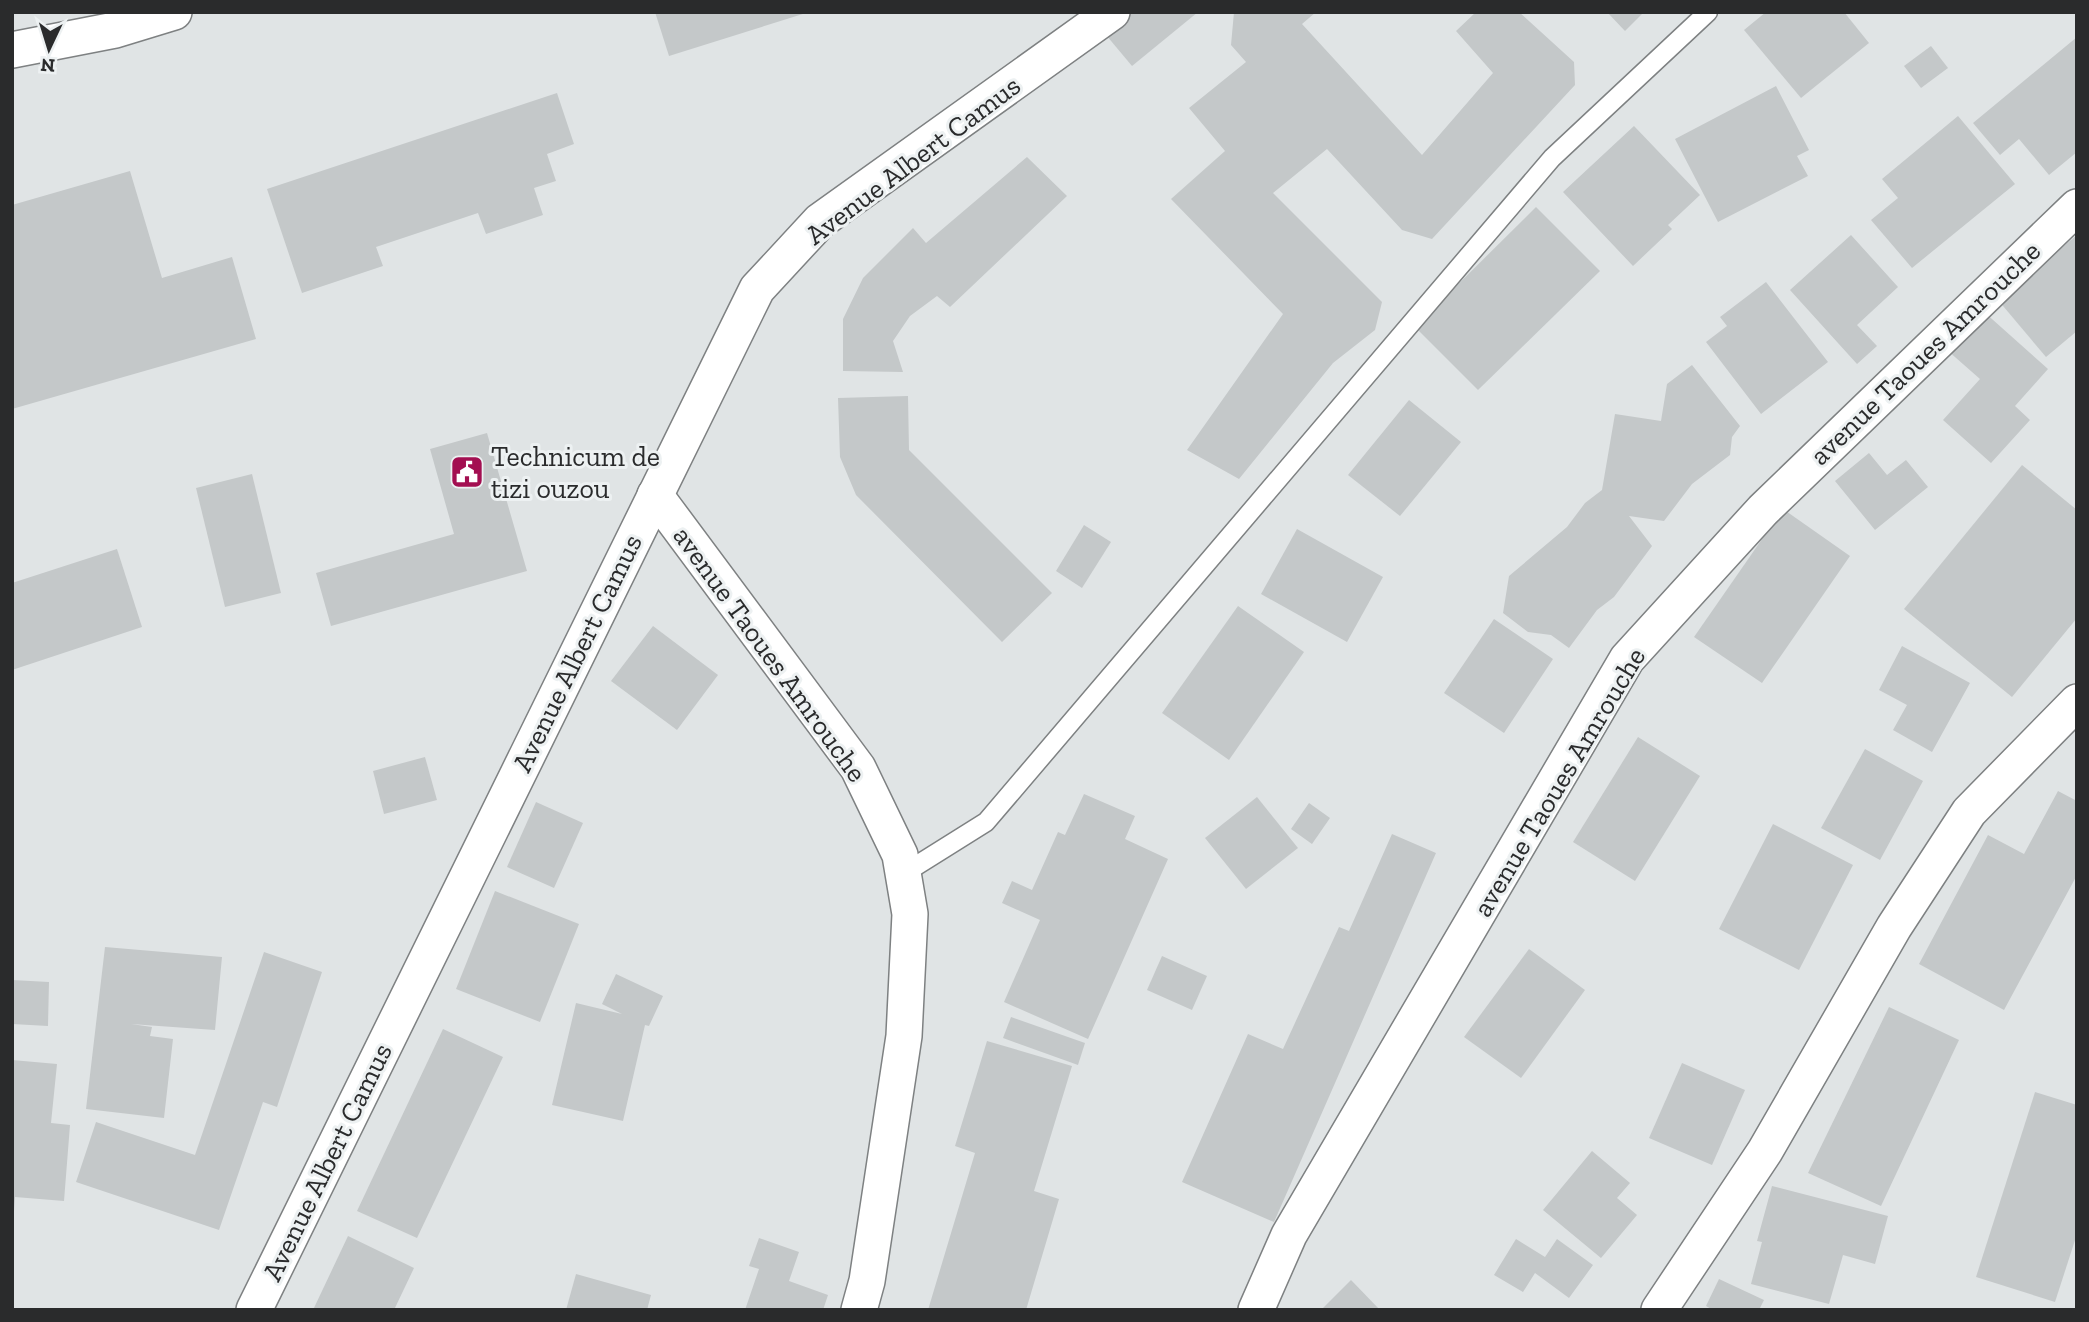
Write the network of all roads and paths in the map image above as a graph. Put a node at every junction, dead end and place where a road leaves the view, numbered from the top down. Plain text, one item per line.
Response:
1 (174, 12) edge
2 (1112, 12) edge
3 (1708, 12) edge
4 (12, 50) edge
5 (2077, 207) edge
6 (654, 495) junction
7 (2077, 702) edge
8 (903, 874) junction
9 (254, 1310) edge
10 (859, 1310) edge
11 (1256, 1310) edge
12 (1658, 1310) edge

1 - 4 street
2 - 6 street, Avenue Albert Camus
3 - 8 lane
5 - 11 street, avenue Taoues Amrouche
6 - 8 street, avenue Taoues Amrouche
6 - 9 street, Avenue Albert Camus
7 - 12 street
8 - 10 street, avenue Taoues Amrouche

